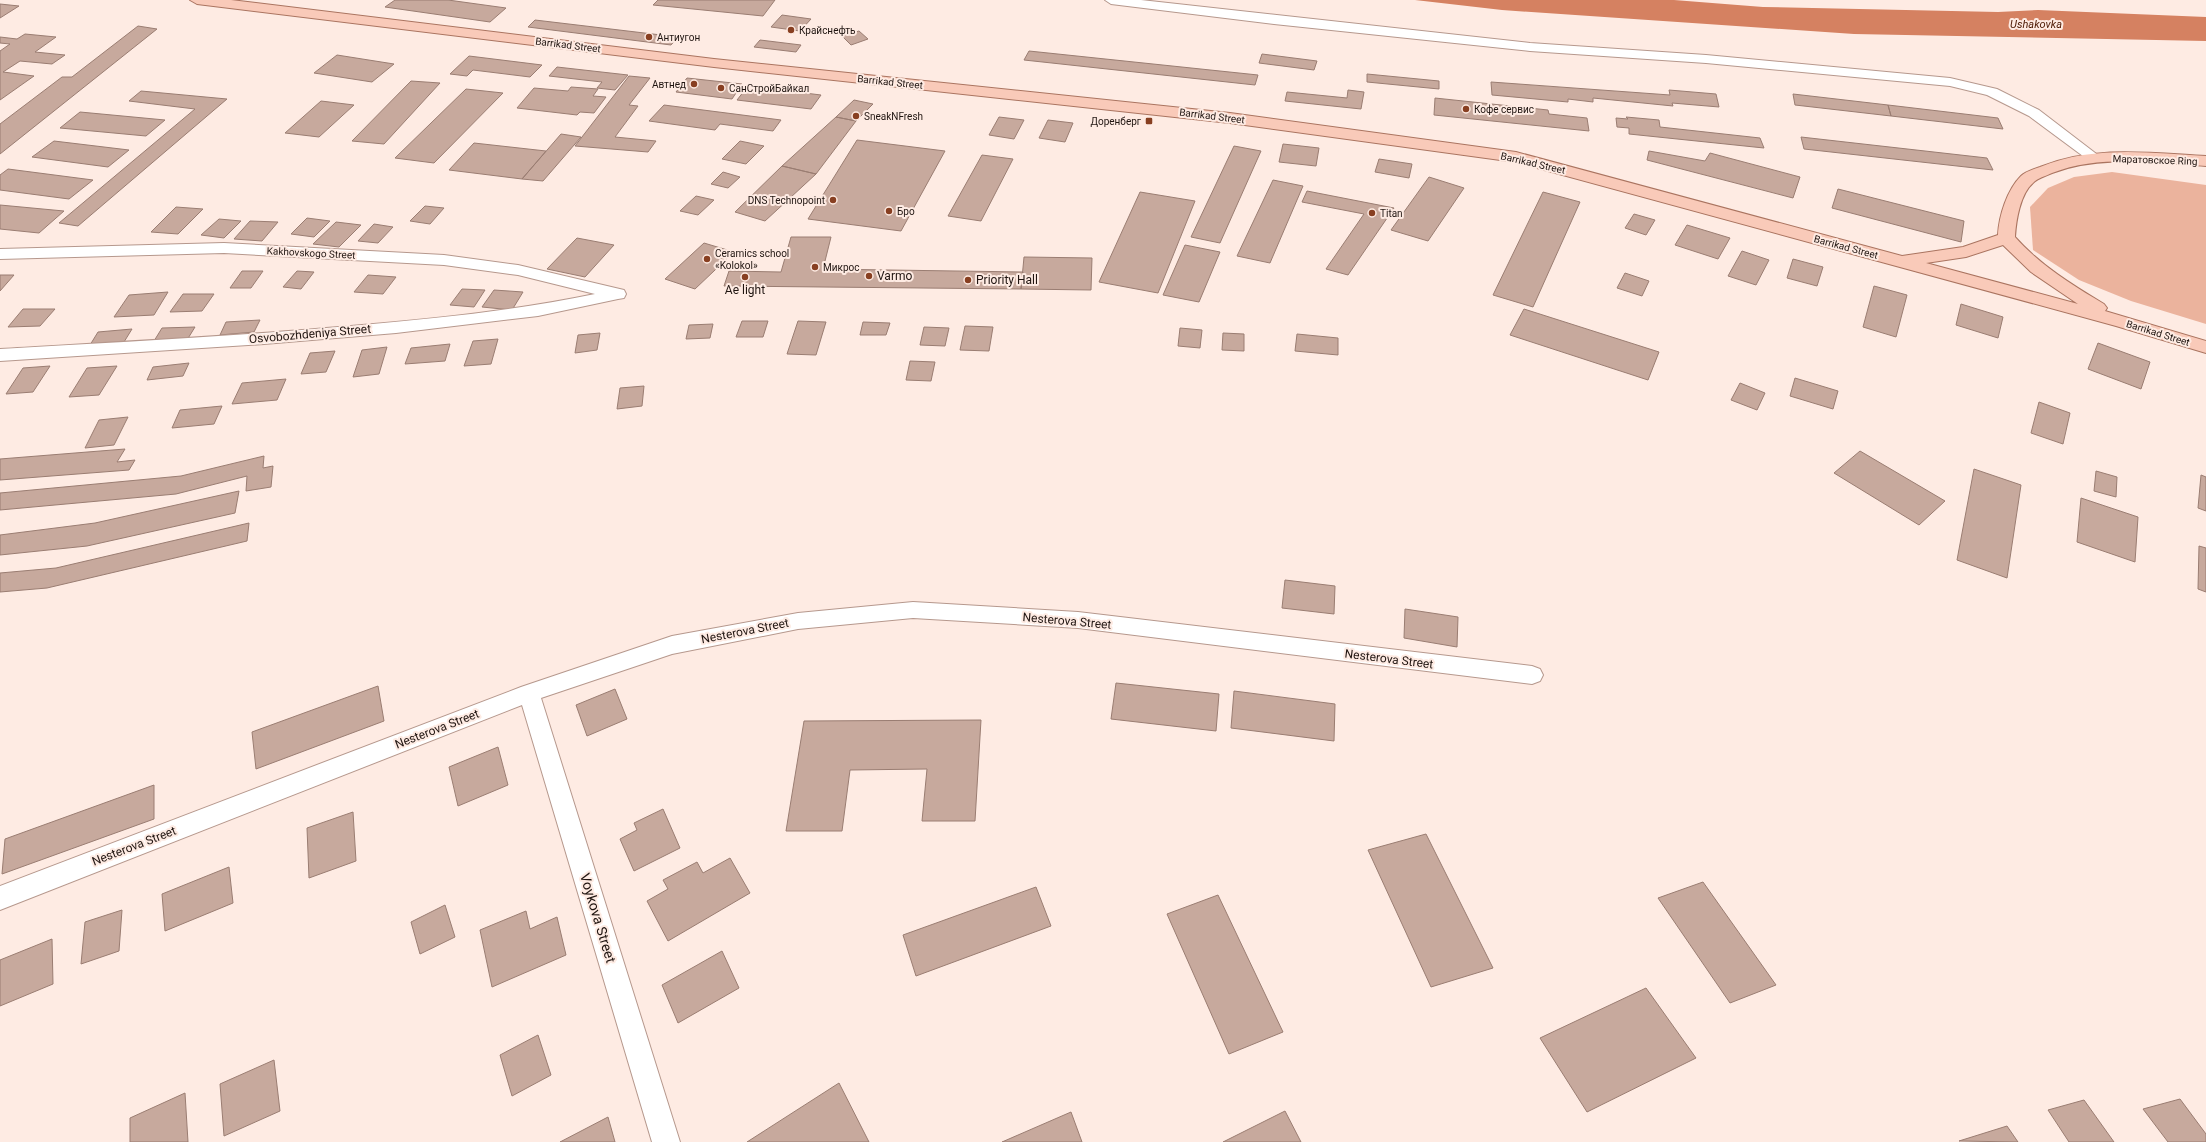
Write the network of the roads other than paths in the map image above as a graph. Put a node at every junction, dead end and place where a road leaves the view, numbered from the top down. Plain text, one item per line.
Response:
1 (197, 0) edge
2 (1111, 0) edge
3 (2096, 159) junction
4 (2206, 161) edge
5 (2006, 238) junction
6 (0, 254) edge
7 (1900, 261) junction
8 (618, 294) joint
9 (2122, 322) junction
10 (2206, 347) edge
11 (0, 355) edge
12 (1532, 675) dead end
13 (529, 693) junction
14 (0, 898) edge
15 (666, 1142) edge

1 - 7 main road, Barrikad Street
2 - 3 street
3 - 4 main road, Маратовское Ring
3 - 5 main road, Маратовское Ring
5 - 7 main road
5 - 9 main road
6 - 8 street, Kakhovskogo Street
7 - 9 main road, Barrikad Street
8 - 11 street, Osvobozhdeniya Street
9 - 10 main road, Barrikad Street
12 - 13 street, Nesterova Street
13 - 14 street, Nesterova Street
13 - 15 street, Voykova Street

